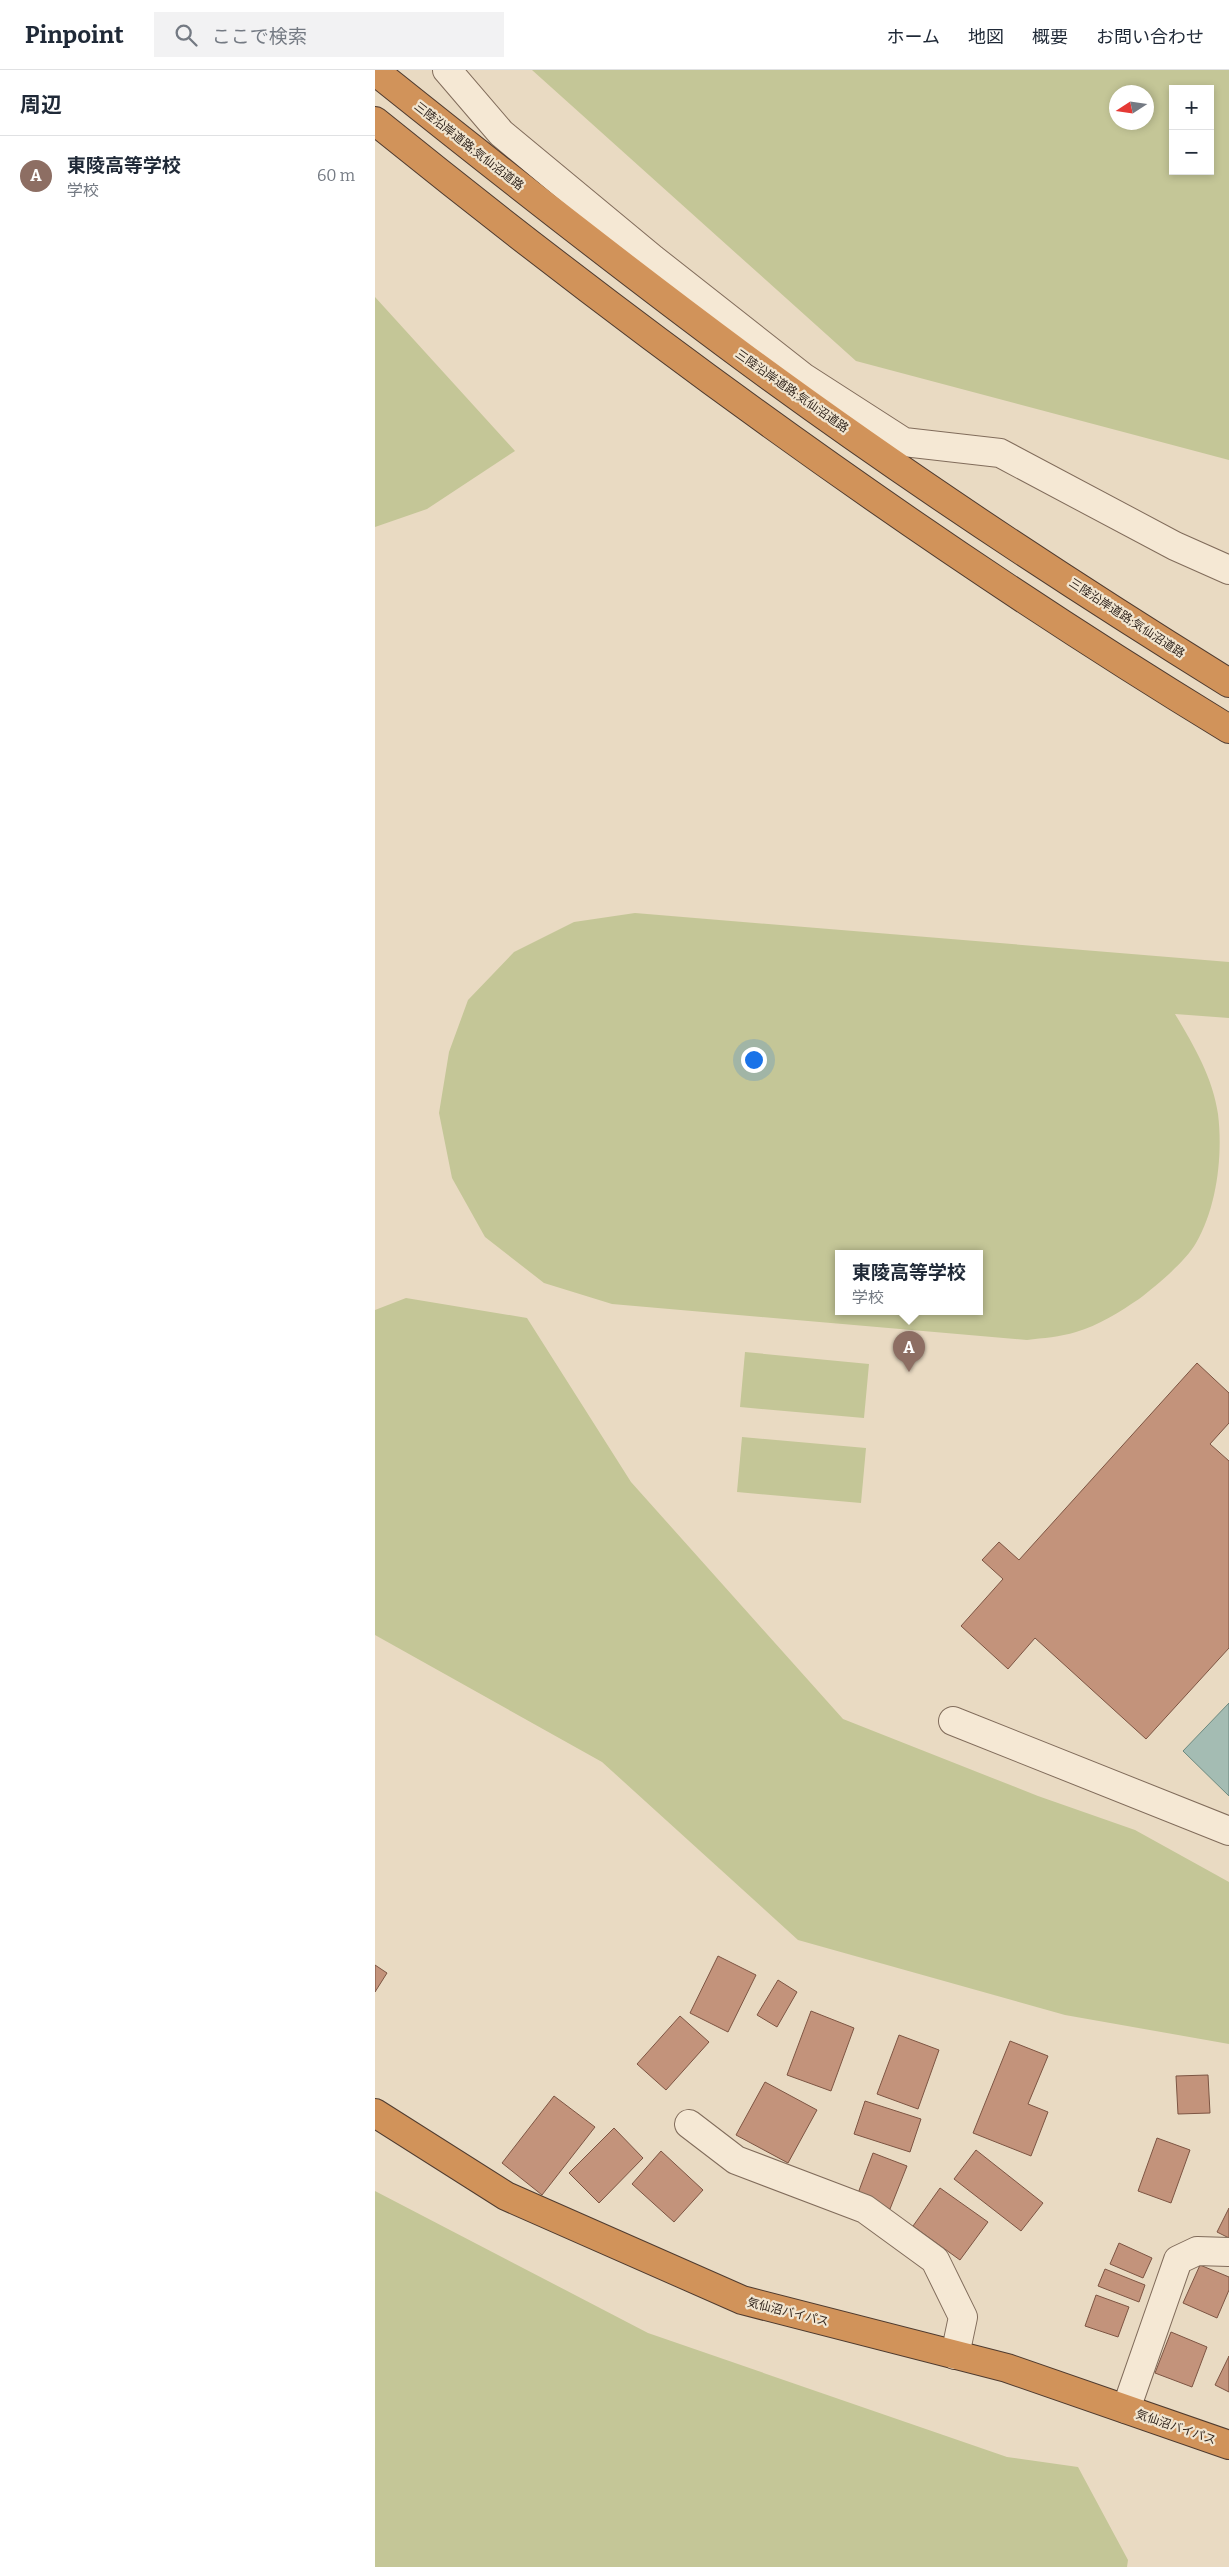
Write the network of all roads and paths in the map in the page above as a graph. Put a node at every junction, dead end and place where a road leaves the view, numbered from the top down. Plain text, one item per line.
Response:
1 (447, 70) edge
2 (375, 71) edge
3 (375, 121) edge
4 (1229, 570) edge
5 (1229, 683) edge
6 (1229, 729) edge
7 (953, 1721) dead end
8 (1229, 1831) edge
9 (375, 2113) edge
10 (689, 2124) dead end
11 (1229, 2252) edge
12 (955, 2355) junction
13 (1126, 2409) junction
14 (1229, 2445) edge

1 - 4 street
2 - 5 highway, 三陸沿岸道路;気仙沼道路
3 - 6 highway
7 - 8 street
9 - 12 highway, 気仙沼バイパス
10 - 12 street
11 - 13 street
12 - 13 highway, 気仙沼バイパス
13 - 14 highway, 気仙沼バイパス

